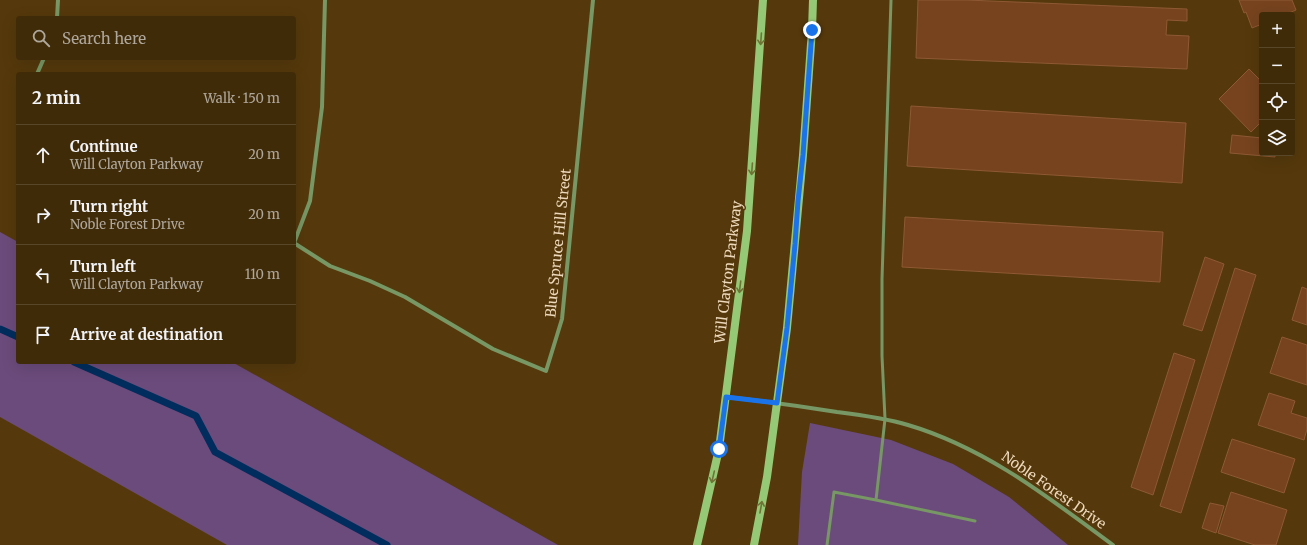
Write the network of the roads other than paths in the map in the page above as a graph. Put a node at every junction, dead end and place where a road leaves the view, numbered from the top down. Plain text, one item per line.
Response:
1 (58, 0) edge
2 (325, 0) edge
3 (592, 0) edge
4 (763, 0) edge
5 (812, 0) edge
6 (891, 0) edge
7 (57, 16) edge
8 (43, 60) edge
9 (38, 72) edge
10 (296, 238) edge
11 (296, 244) edge
12 (726, 397) junction
13 (777, 403) junction
14 (884, 419) junction
15 (876, 500) junction
16 (975, 521) dead end
17 (697, 545) edge
18 (754, 545) edge
19 (827, 545) edge
20 (1113, 545) edge

1 - 7 street
2 - 10 street
3 - 11 street, Blue Spruce Hill Street
4 -> 12 main road, Will Clayton Parkway
5 - 13 main road
6 - 14 lane
8 - 9 street
12 - 13 street, Noble Forest Drive
12 -> 17 main road, Will Clayton Parkway
13 - 14 street, Noble Forest Drive
18 -> 13 main road
14 - 15 lane
14 - 20 street, Noble Forest Drive
15 - 16 lane
15 - 19 lane

